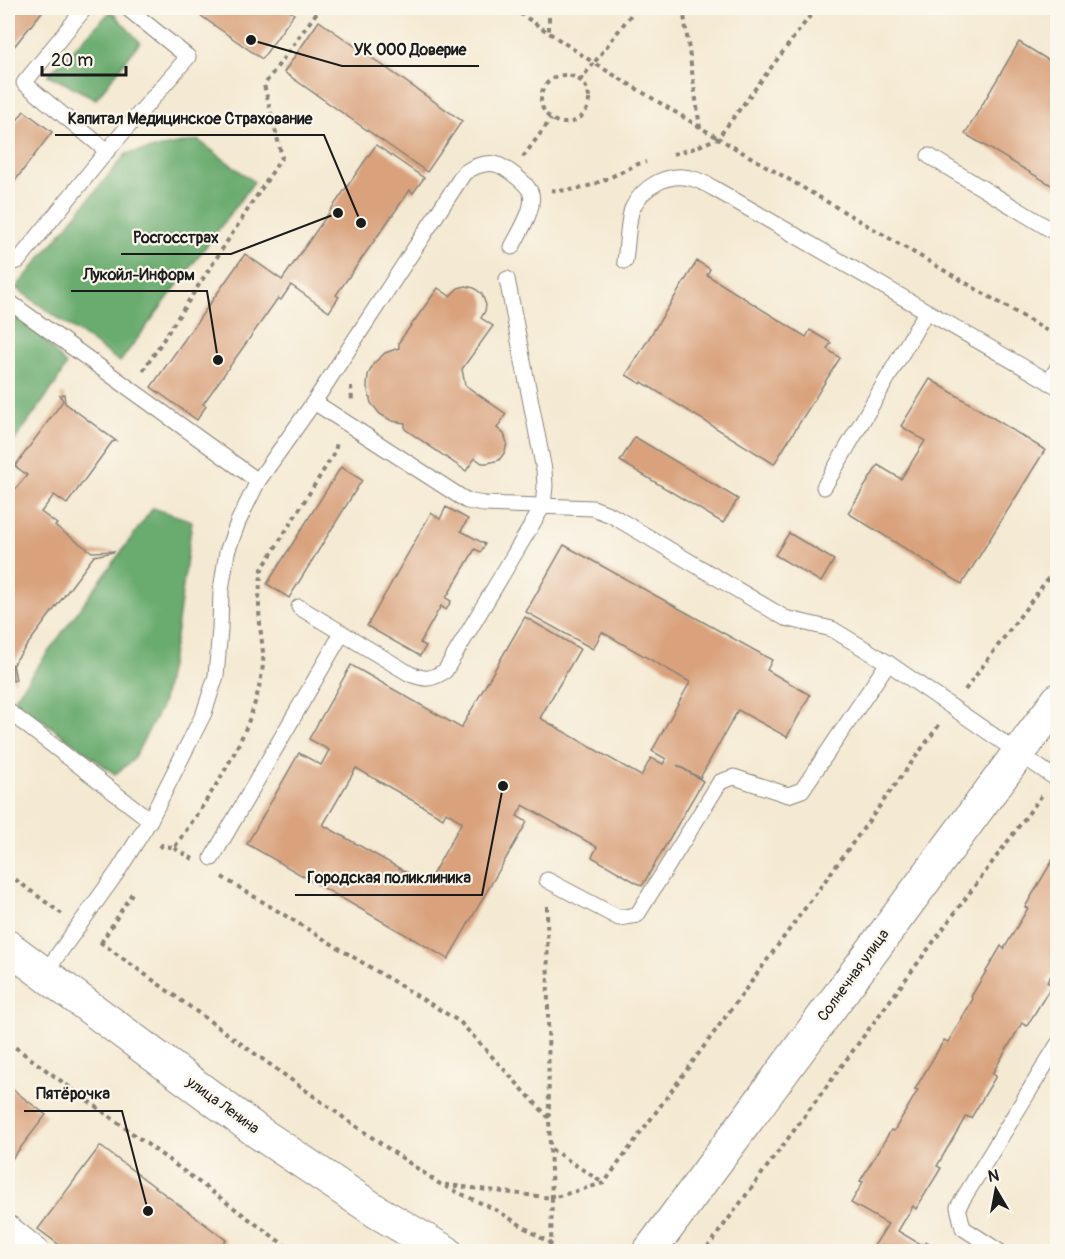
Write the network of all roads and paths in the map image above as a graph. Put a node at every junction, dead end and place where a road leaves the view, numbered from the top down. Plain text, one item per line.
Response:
1 (86, 8) edge
2 (127, 8) edge
3 (320, 8) edge
4 (512, 8) edge
5 (549, 8) edge
6 (636, 8) edge
7 (683, 8) edge
8 (816, 8) edge
9 (549, 33) junction
10 (594, 63) junction
11 (580, 80) junction
12 (551, 119) junction
13 (700, 128) junction
14 (718, 138) junction
15 (107, 151) junction
16 (670, 155) dead end
17 (929, 156) dead end
18 (648, 161) dead end
19 (511, 173) junction
20 (527, 188) junction
21 (1058, 234) edge
22 (512, 247) dead end
23 (626, 261) dead end
24 (8, 263) edge
25 (507, 279) dead end
26 (8, 301) edge
27 (926, 312) junction
28 (1058, 337) edge
29 (1058, 367) edge
30 (1053, 384) edge
31 (131, 389) junction
32 (314, 402) junction
33 (258, 481) junction
34 (824, 487) dead end
35 (543, 506) junction
36 (1058, 565) edge
37 (299, 607) dead end
38 (342, 633) junction
39 (888, 663) junction
40 (1058, 700) edge
41 (952, 706) junction
42 (8, 711) edge
43 (1018, 752) junction
44 (1056, 779) edge
45 (150, 820) junction
46 (174, 848) dead end
47 (195, 860) dead end
48 (214, 866) joint
49 (8, 874) edge
50 (548, 880) dead end
51 (547, 906) dead end
52 (79, 927) junction
53 (8, 947) edge
54 (44, 974) junction
55 (8, 1042) edge
56 (1058, 1044) edge
57 (549, 1118) junction
58 (551, 1149) junction
59 (604, 1183) junction
60 (441, 1184) junction
61 (552, 1198) junction
62 (8, 1232) edge
63 (707, 1248) dead end
64 (34, 1251) edge
65 (294, 1251) edge
66 (446, 1251) edge
67 (649, 1251) edge
68 (1000, 1251) edge

1 - 15 lane
2 - 15 lane
3 - 31 path
4 - 9 path
5 - 9 path
6 - 10 path
7 - 13 path
8 - 14 path
9 - 10 path
10 - 11 path
10 - 13 path
11 - 12 path
11 - 12 path
12 - 19 path
13 - 14 path
14 - 16 path
14 - 28 path
15 - 24 lane
17 - 21 lane
18 - 20 path
19 - 20 lane
19 - 32 lane
20 - 22 lane
23 - 27 lane
25 - 35 lane
26 - 31 lane
27 - 30 lane
27 - 34 lane
29 - 30 lane
31 - 33 lane
32 - 33 lane
32 - 35 lane
33 - 45 lane
35 - 38 lane
35 - 39 lane
36 - 41 path
37 - 38 lane
38 - 48 lane
39 - 41 lane
39 - 50 lane
40 - 43 street, Солнечная улица
41 - 43 lane
41 - 59 path
42 - 45 lane
43 - 44 lane
43 - 67 street, Солнечная улица
44 - 63 path
45 - 52 lane
46 - 47 path
48 - 57 path
49 - 52 path
51 - 57 path
52 - 54 lane
52 - 60 path
53 - 54 street, улица Ленина
54 - 66 street, улица Ленина
55 - 65 path
56 - 68 lane
57 - 58 path
58 - 59 path
58 - 61 path
59 - 61 path
60 - 61 path
60 - 61 path
62 - 64 street

